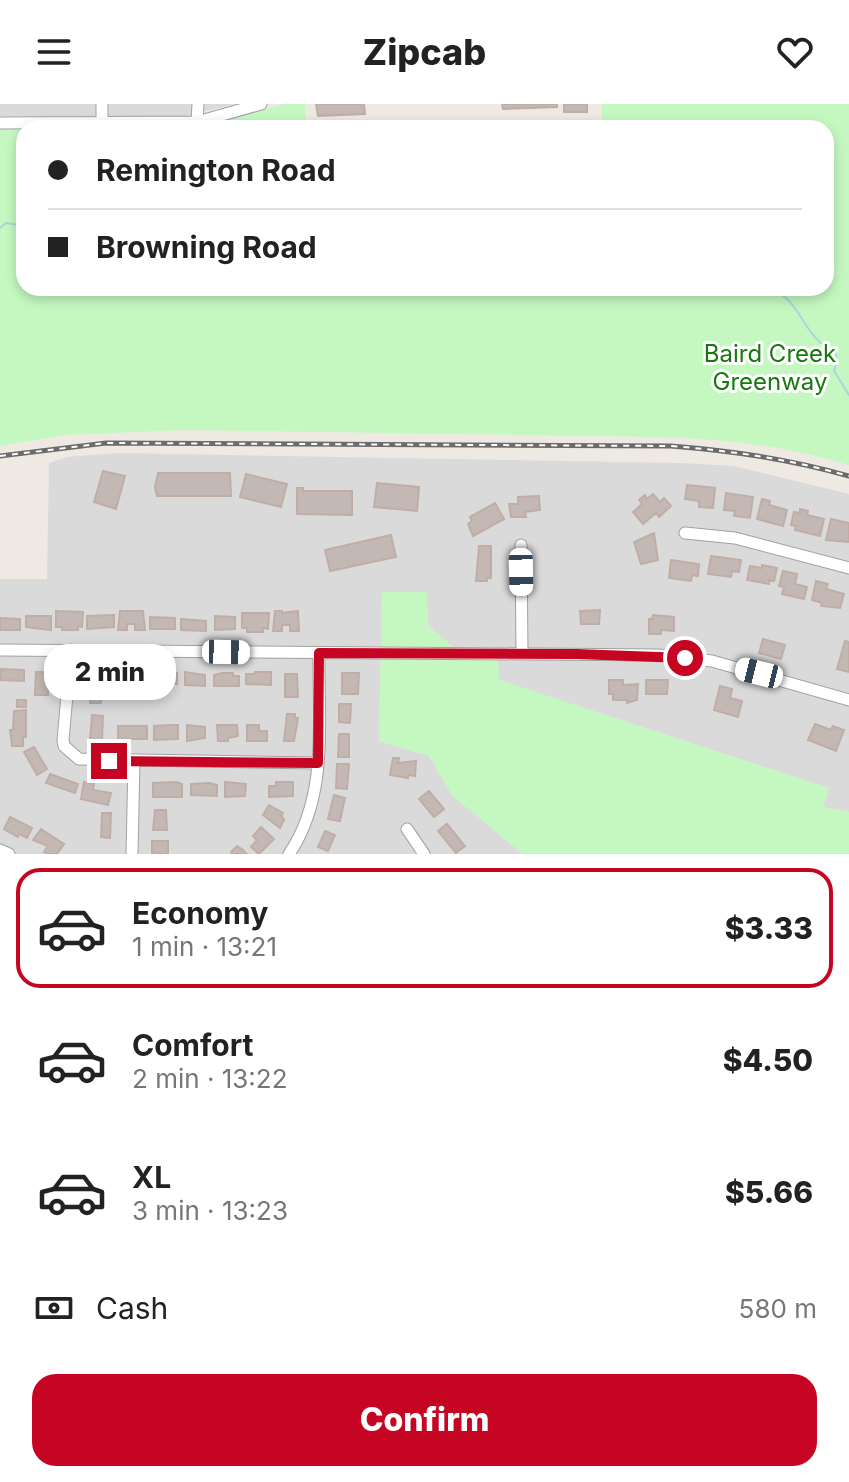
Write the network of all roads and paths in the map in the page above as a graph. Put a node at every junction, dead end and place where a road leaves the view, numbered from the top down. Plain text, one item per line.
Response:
1 (261, 104) edge
2 (204, 120) edge
3 (685, 533) dead end
4 (521, 545) dead end
5 (849, 568) edge
6 (0, 650) edge
7 (71, 650) junction
8 (319, 653) junction
9 (522, 653) junction
10 (849, 700) edge
11 (134, 761) junction
12 (318, 763) junction
13 (407, 829) dead end
14 (0, 850) edge
15 (9, 854) edge
16 (132, 854) edge
17 (289, 854) edge
18 (424, 854) edge

1 - 2 street
3 - 5 street
4 - 9 street
6 - 7 street
7 - 8 street
7 - 11 street
8 - 9 street
8 - 12 street
9 - 10 street
11 - 12 street
11 - 16 street
12 - 17 street
13 - 18 street
14 - 15 street

